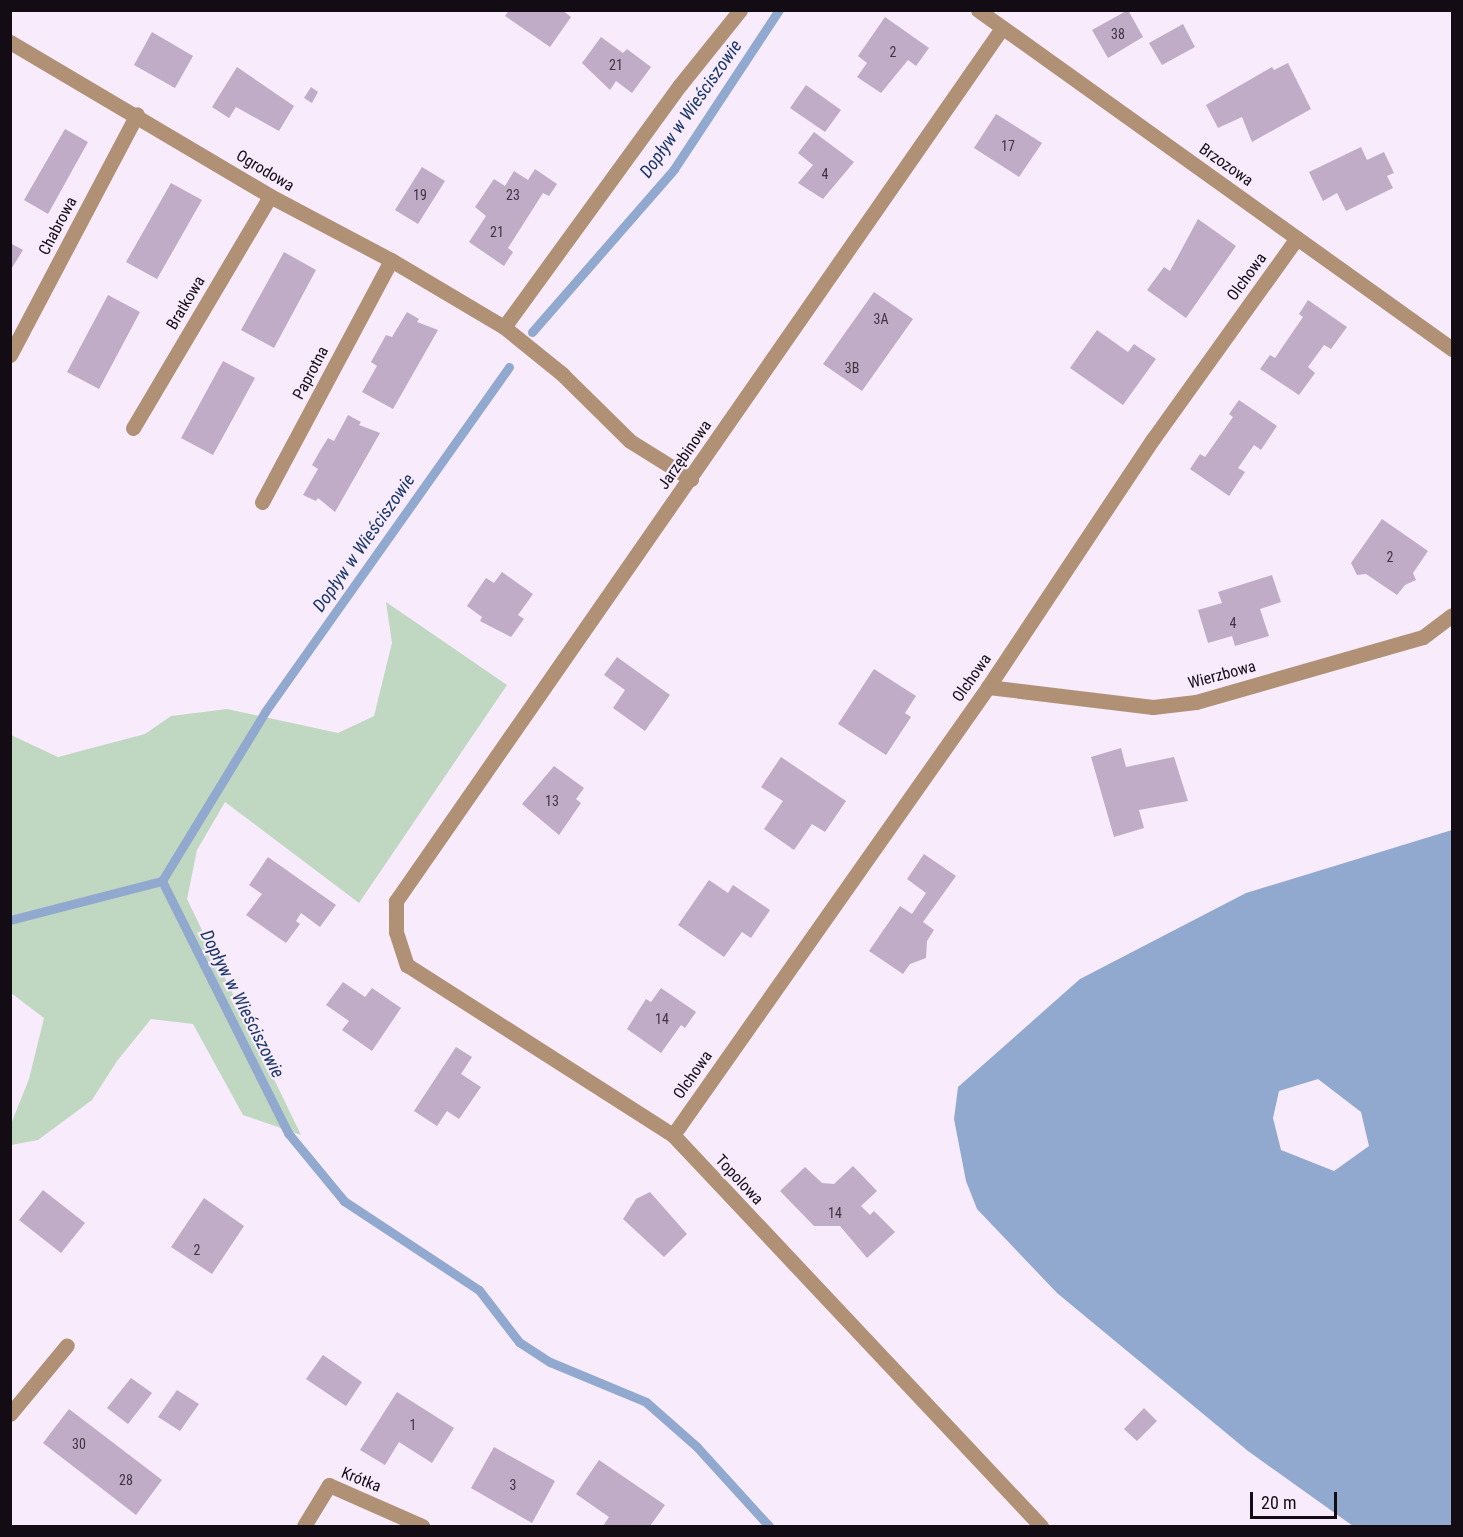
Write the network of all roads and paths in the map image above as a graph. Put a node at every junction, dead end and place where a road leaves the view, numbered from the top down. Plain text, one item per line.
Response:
1 (740, 10) edge
2 (978, 10) edge
3 (1002, 28) junction
4 (10, 42) edge
5 (137, 114) junction
6 (270, 196) junction
7 (1297, 238) junction
8 (391, 260) junction
9 (504, 327) junction
10 (1452, 349) edge
11 (10, 355) edge
12 (133, 428) dead end
13 (691, 479) junction
14 (262, 502) dead end
15 (1452, 615) edge
16 (988, 687) junction
17 (396, 901) joint
18 (673, 1135) junction
19 (67, 1346) dead end
20 (10, 1414) edge
21 (303, 1527) edge
22 (422, 1527) edge
23 (1041, 1527) edge

1 - 9 street
2 - 3 street, Brzozowa
3 - 7 street, Brzozowa
3 - 13 street, Jarzębinowa
4 - 5 street, Ogrodowa
5 - 6 street, Ogrodowa
5 - 11 street, Chabrowa
6 - 8 street, Ogrodowa
6 - 12 street, Bratkowa
7 - 10 street, Brzozowa
7 - 16 street, Olchowa
8 - 9 street, Ogrodowa
8 - 14 street, Paprotna
9 - 13 street, Ogrodowa
13 - 17 street, Jarzębinowa
15 - 16 street, Wierzbowa
16 - 18 street, Olchowa
17 - 18 street, Topolowa
18 - 23 street, Topolowa
19 - 20 street
21 - 22 street, Krótka

